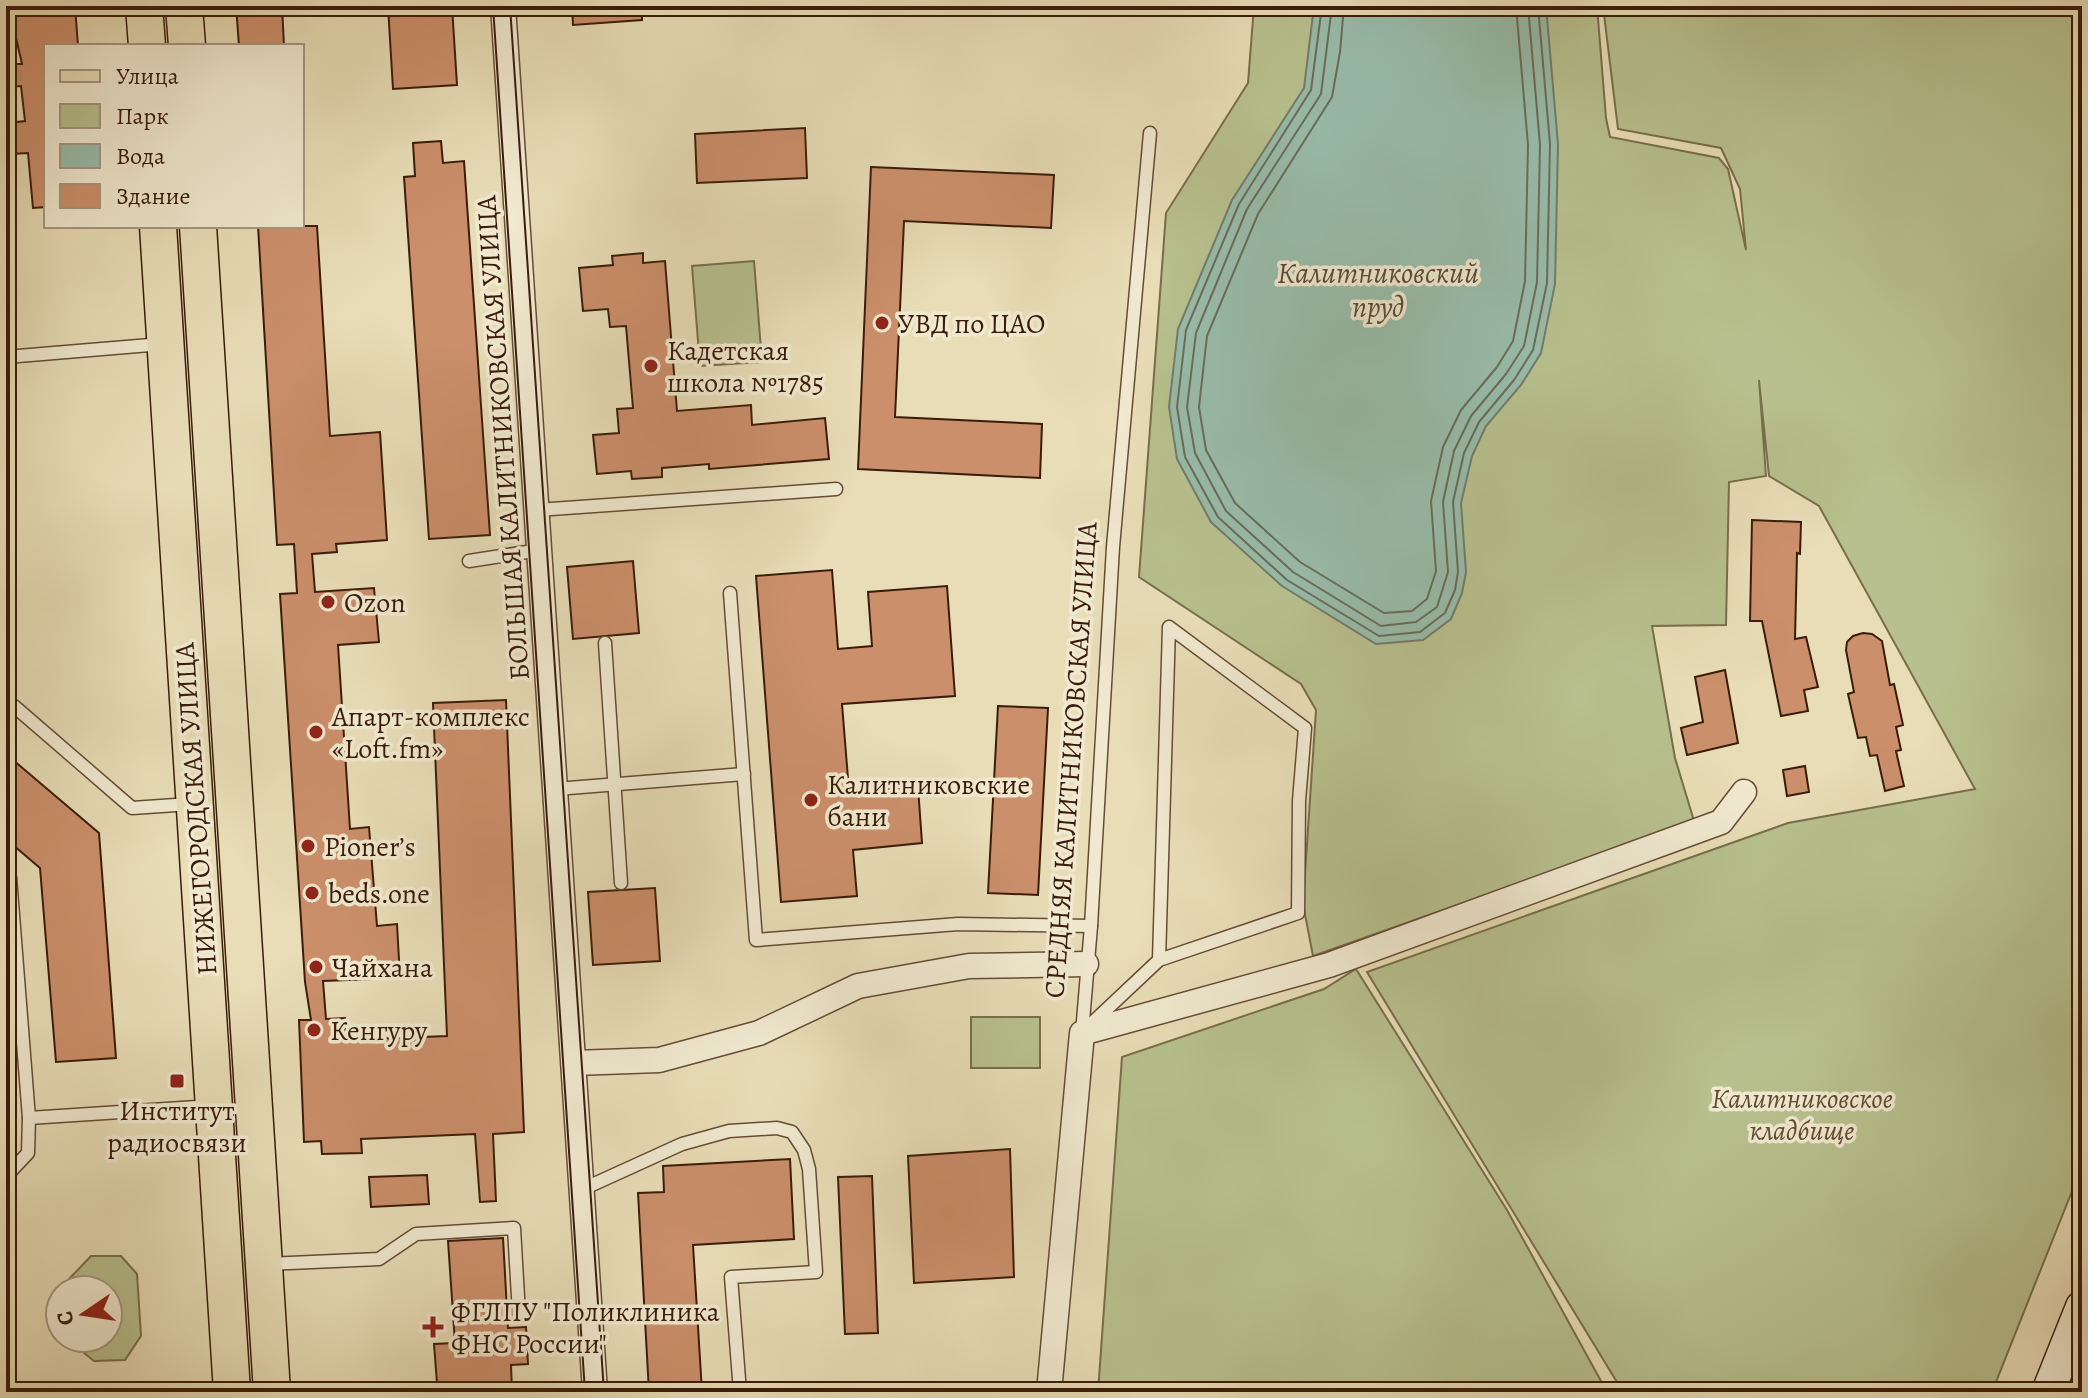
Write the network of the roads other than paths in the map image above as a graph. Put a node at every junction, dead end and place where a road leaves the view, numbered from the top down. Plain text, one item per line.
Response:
1 (144, 6) edge
2 (184, 6) edge
3 (503, 6) edge
4 (147, 44) edge
5 (187, 44) edge
6 (1150, 133) dead end
7 (158, 228) edge
8 (198, 228) edge
9 (165, 343) junction
10 (6, 357) edge
11 (836, 489) dead end
12 (537, 510) junction
13 (540, 550) junction
14 (469, 561) dead end
15 (730, 593) dead end
16 (605, 643) dead end
17 (6, 707) edge
18 (744, 774) junction
19 (613, 785) junction
20 (556, 789) junction
21 (1744, 792) dead end
22 (193, 804) junction
23 (6, 874) edge
24 (621, 883) dead end
25 (1091, 926) junction
26 (1159, 960) junction
27 (1086, 964) junction
28 (1082, 1033) junction
29 (574, 1063) junction
30 (214, 1106) junction
31 (29, 1118) junction
32 (6, 1173) edge
33 (583, 1189) junction
34 (265, 1264) junction
35 (2082, 1307) edge
36 (519, 1314) dead end
37 (232, 1392) edge
38 (272, 1392) edge
39 (595, 1392) edge
40 (740, 1392) edge
41 (1049, 1392) edge
42 (2048, 1392) edge

1 - 4 main road
2 - 5 main road
3 - 12 street, БОЛЬШАЯ КАЛИТНИКОВСКАЯ УЛИЦА
6 - 25 lane, СРЕДНЯЯ КАЛИТНИКОВСКАЯ УЛИЦА
7 - 9 main road, НИЖЕГОРОДСКАЯ УЛИЦА
8 - 34 main road, НИЖЕГОРОДСКАЯ УЛИЦА
9 - 10 lane
9 - 22 main road, НИЖЕГОРОДСКАЯ УЛИЦА
11 - 12 lane
12 - 13 street, БОЛЬШАЯ КАЛИТНИКОВСКАЯ УЛИЦА
13 - 14 lane
13 - 20 street, БОЛЬШАЯ КАЛИТНИКОВСКАЯ УЛИЦА
15 - 18 lane
16 - 19 lane
17 - 22 lane
18 - 19 lane
18 - 25 lane
19 - 20 lane
19 - 24 lane
20 - 29 street, БОЛЬШАЯ КАЛИТНИКОВСКАЯ УЛИЦА
21 - 28 street
22 - 30 main road, НИЖЕГОРОДСКАЯ УЛИЦА
23 - 31 lane
25 - 27 lane, СРЕДНЯЯ КАЛИТНИКОВСКАЯ УЛИЦА
26 - 26 lane
26 - 28 lane
27 - 28 lane, СРЕДНЯЯ КАЛИТНИКОВСКАЯ УЛИЦА
27 - 29 street
28 - 41 street, СРЕДНЯЯ КАЛИТНИКОВСКАЯ УЛИЦА
29 - 33 street, БОЛЬШАЯ КАЛИТНИКОВСКАЯ УЛИЦА
30 - 31 lane
30 - 37 main road, НИЖЕГОРОДСКАЯ УЛИЦА
31 - 32 lane
33 - 39 street, БОЛЬШАЯ КАЛИТНИКОВСКАЯ УЛИЦА
33 - 40 lane
34 - 36 lane
34 - 38 main road, НИЖЕГОРОДСКАЯ УЛИЦА
35 - 42 street

